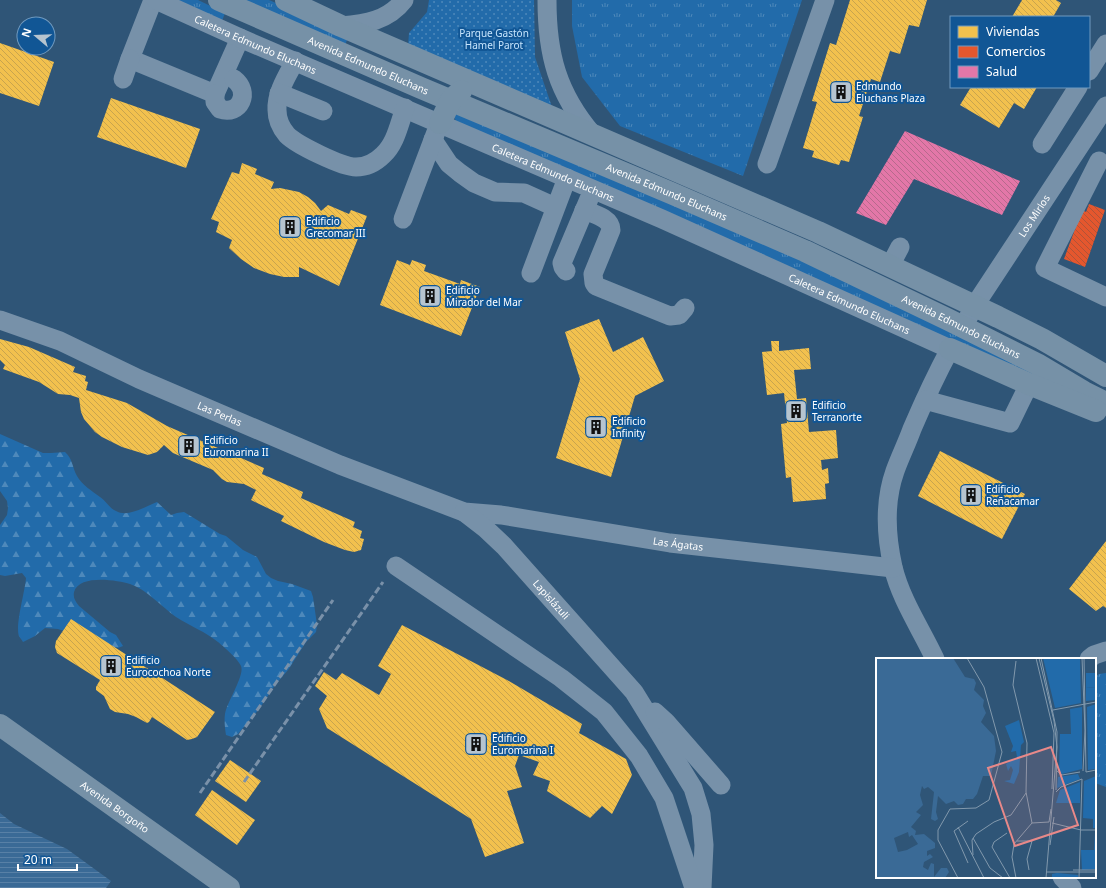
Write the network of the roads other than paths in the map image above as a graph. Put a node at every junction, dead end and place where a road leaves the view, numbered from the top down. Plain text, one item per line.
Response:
1 (154, 0) edge
2 (219, 0) edge
3 (286, 0) edge
4 (404, 0) edge
5 (547, 0) edge
6 (826, 0) edge
7 (341, 26) junction
8 (240, 38) junction
9 (1106, 44) edge
10 (130, 59) junction
11 (295, 61) junction
12 (1096, 71) edge
13 (123, 79) dead end
14 (234, 80) dead end
15 (477, 85) junction
16 (1077, 88) edge
17 (280, 93) junction
18 (215, 94) junction
19 (451, 100) junction
20 (1106, 106) edge
21 (405, 108) junction
22 (323, 111) dead end
23 (436, 132) junction
24 (593, 135) junction
25 (1042, 144) dead end
26 (1077, 150) junction
27 (1103, 162) edge
28 (767, 164) dead end
29 (567, 178) junction
30 (593, 189) junction
31 (555, 206) junction
32 (584, 210) junction
33 (403, 219) dead end
34 (900, 247) dead end
35 (890, 266) junction
36 (566, 271) dead end
37 (531, 273) dead end
38 (1106, 297) edge
39 (974, 305) junction
40 (685, 308) dead end
41 (0, 320) edge
42 (963, 327) junction
43 (950, 348) junction
44 (1106, 376) edge
45 (1028, 384) junction
46 (925, 400) junction
47 (1106, 403) edge
48 (1106, 415) edge
49 (464, 512) junction
50 (396, 566) dead end
51 (893, 568) junction
52 (1106, 651) edge
53 (935, 658) edge
54 (1090, 658) edge
55 (634, 692) junction
56 (0, 726) edge
57 (722, 785) dead end
58 (1063, 878) edge
59 (229, 888) edge
60 (694, 888) edge
61 (702, 888) edge
62 (1072, 888) edge

1 - 8 street, Caletera Edmundo Eluchans
1 - 10 street
2 - 19 main road, Avenida Edmundo Eluchans
3 - 7 main road
4 - 7 street
5 - 24 street
6 - 28 street
7 - 15 main road
8 - 11 street, Caletera Edmundo Eluchans
8 - 18 street
9 - 12 street
10 - 13 street
10 - 18 street
11 - 17 street
11 - 21 street, Caletera Edmundo Eluchans
14 - 18 street
15 - 19 main road
15 - 24 main road
16 - 25 street
17 - 21 street
17 - 22 street
19 - 23 main road
19 - 42 main road, Avenida Edmundo Eluchans
20 - 26 street, Los Mirlos
21 - 23 street, Caletera Edmundo Eluchans
23 - 29 street, Caletera Edmundo Eluchans
23 - 31 street
23 - 33 street
24 - 35 main road
26 - 27 street
26 - 39 street, Los Mirlos
27 - 38 street
29 - 30 street, Caletera Edmundo Eluchans
29 - 31 street
30 - 32 street
30 - 43 street, Caletera Edmundo Eluchans
31 - 37 street
32 - 36 street
32 - 40 street
34 - 35 street
35 - 39 main road
39 - 42 street, Los Mirlos
39 - 44 main road
41 - 49 street, Las Perlas
42 - 47 main road, Avenida Edmundo Eluchans
43 - 45 main road
43 - 46 street
45 - 46 street
45 - 48 main road
46 - 51 street
49 - 51 street, Las Ágatas
49 - 55 street, Lapislázuli
50 - 60 street
51 - 53 street
52 - 54 street
55 - 57 street, Lapislázuli
55 - 61 street, Lapislázuli
56 - 59 main road, Avenida Borgoño
58 - 62 street

